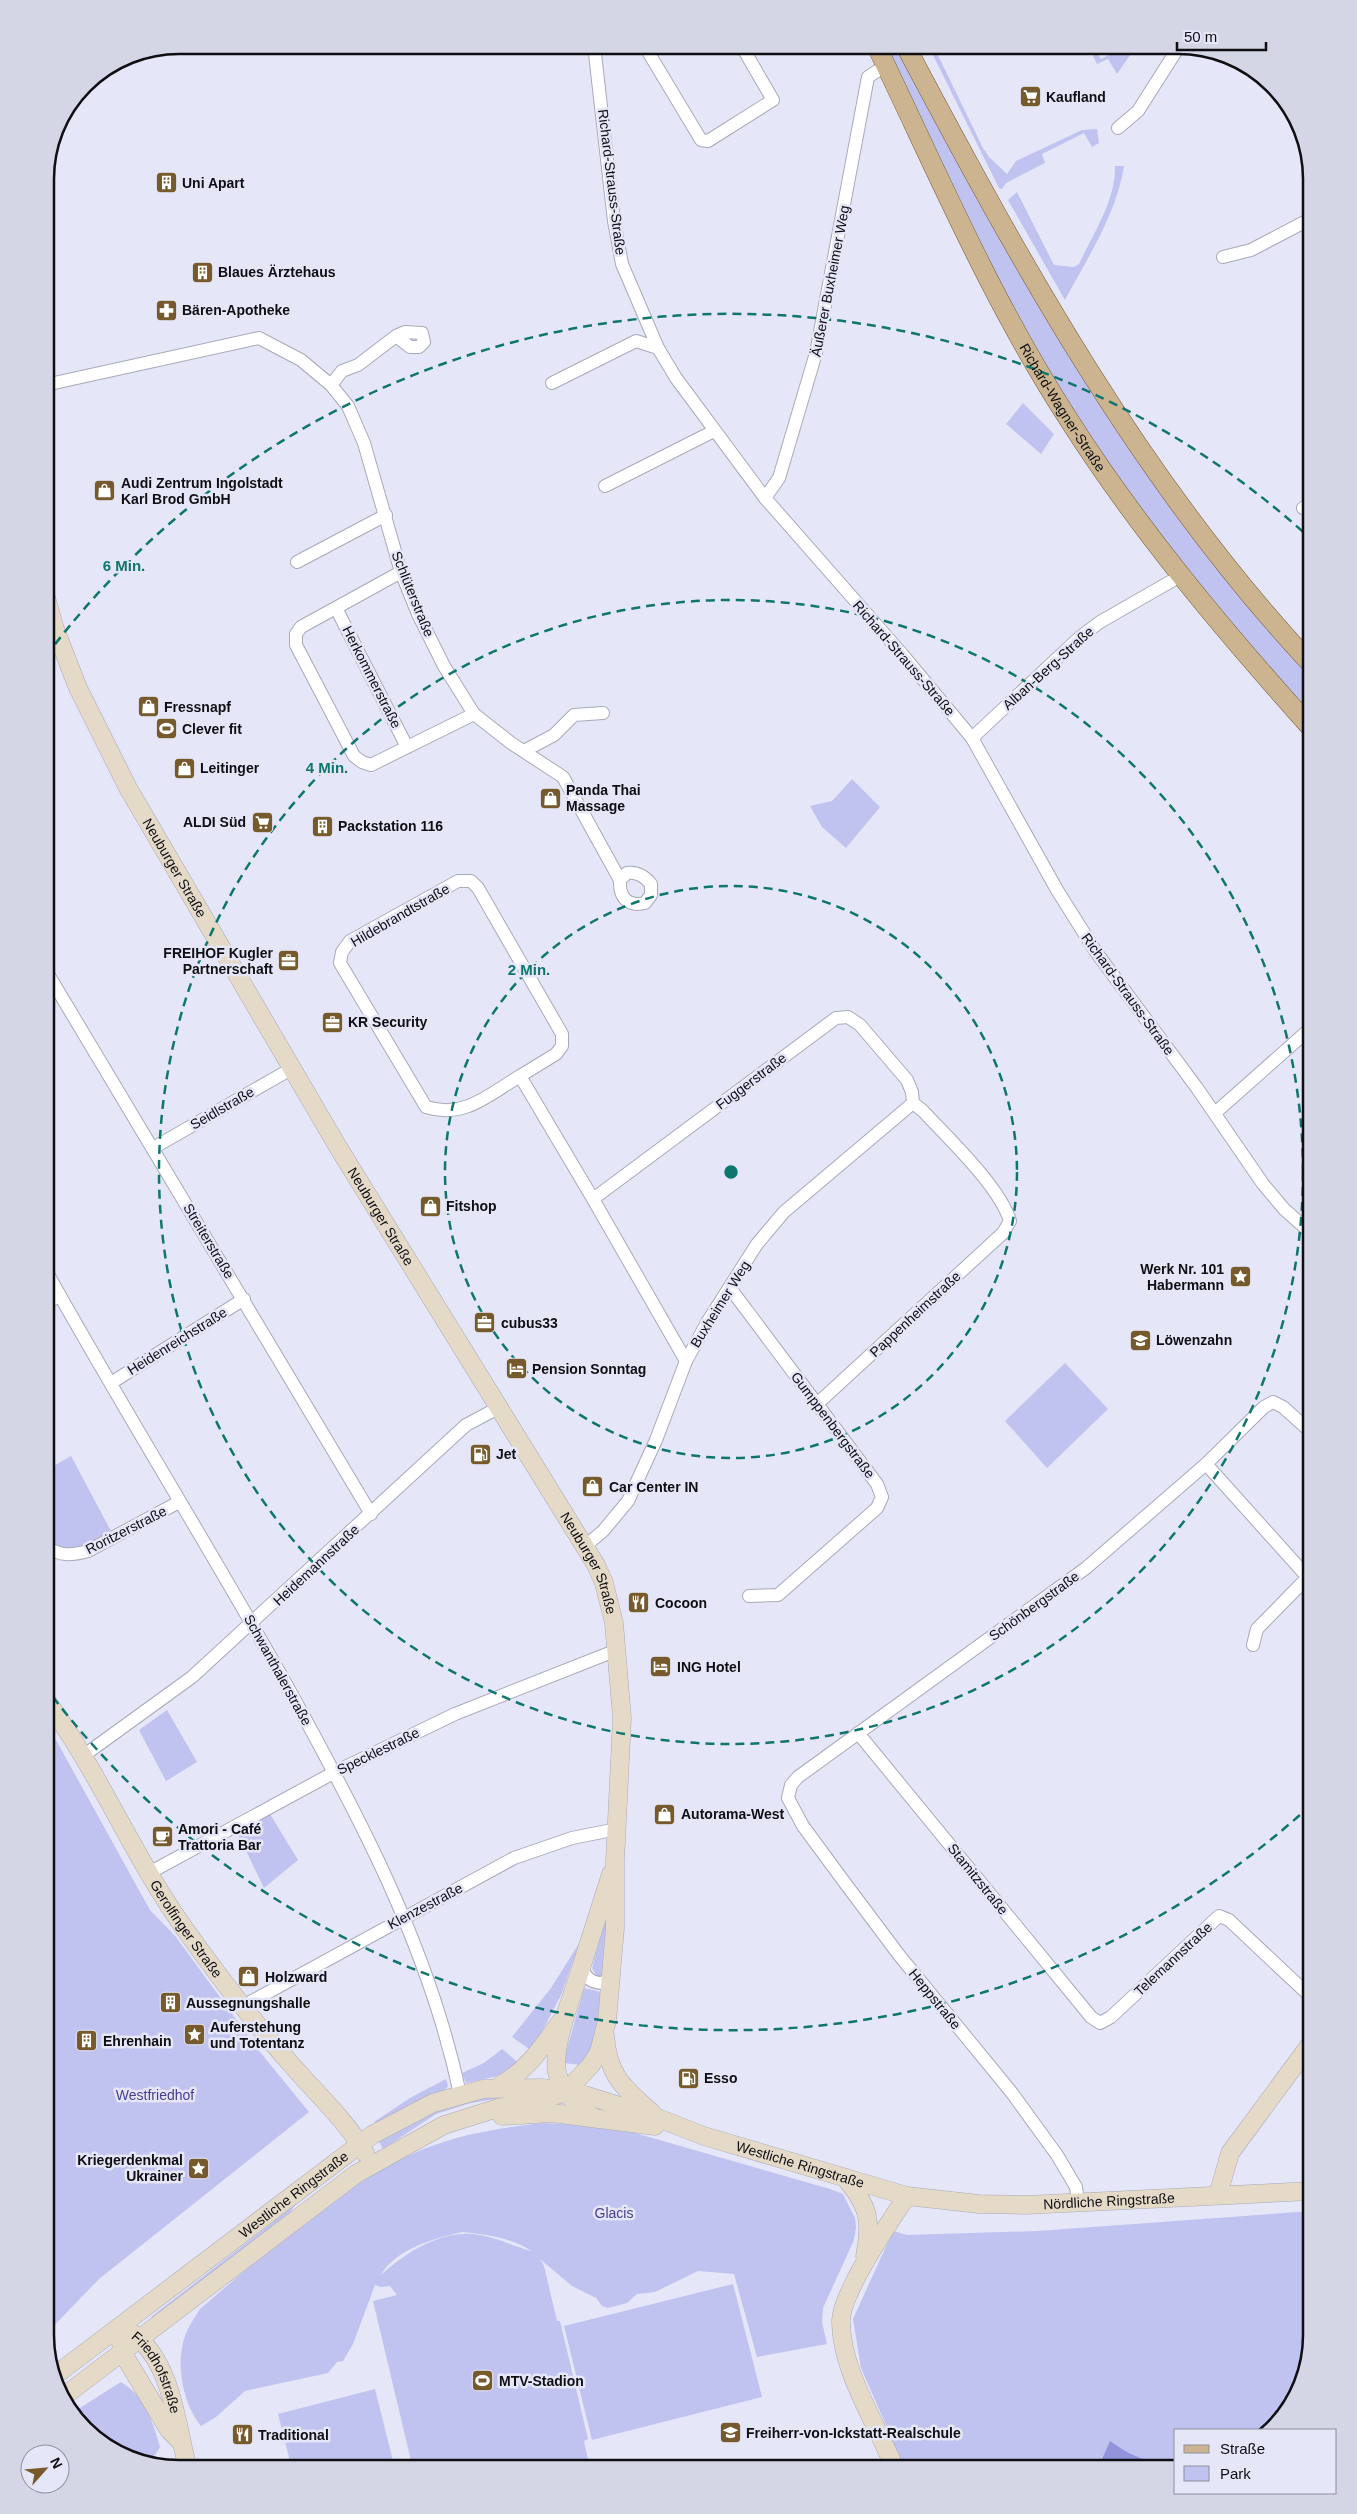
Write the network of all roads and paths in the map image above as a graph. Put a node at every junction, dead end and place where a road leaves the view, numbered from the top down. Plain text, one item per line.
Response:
1 (595, 54) edge
2 (649, 54) edge
3 (746, 54) edge
4 (880, 54) edge
5 (910, 54) edge
6 (1174, 54) edge
7 (886, 65) junction
8 (1118, 128) dead end
9 (1303, 223) edge
10 (1224, 257) dead end
11 (396, 336) dead end
12 (658, 348) junction
13 (54, 382) edge
14 (552, 383) dead end
15 (331, 385) junction
16 (714, 431) junction
17 (605, 486) dead end
18 (765, 498) junction
19 (386, 515) junction
20 (297, 562) dead end
21 (401, 572) junction
22 (1182, 575) junction
23 (336, 608) junction
24 (54, 638) edge
25 (1303, 654) edge
26 (602, 713) dead end
27 (474, 714) junction
28 (1303, 718) edge
29 (972, 738) junction
30 (407, 747) junction
31 (524, 751) junction
32 (620, 880) dead end
33 (54, 985) edge
34 (1303, 1035) edge
35 (291, 1069) junction
36 (520, 1076) junction
37 (912, 1103) junction
38 (1215, 1113) junction
39 (153, 1148) junction
40 (594, 1199) junction
41 (1303, 1226) edge
42 (54, 1285) edge
43 (730, 1288) junction
44 (60, 1296) junction
45 (54, 1299) edge
46 (244, 1299) junction
47 (686, 1361) junction
48 (111, 1383) junction
49 (817, 1404) junction
50 (498, 1408) junction
51 (1303, 1425) edge
52 (1206, 1464) junction
53 (179, 1502) junction
54 (371, 1514) junction
55 (584, 1546) junction
56 (54, 1552) edge
57 (1303, 1572) edge
58 (1303, 1586) edge
59 (749, 1596) dead end
60 (252, 1623) junction
61 (1253, 1645) dead end
62 (617, 1650) junction
63 (54, 1712) edge
64 (858, 1733) junction
65 (83, 1756) junction
66 (335, 1772) junction
67 (788, 1798) joint
68 (617, 1829) junction
69 (615, 1861) junction
70 (149, 1873) junction
71 (403, 1918) junction
72 (582, 1967) junction
73 (611, 1976) junction
74 (1303, 1990) edge
75 (243, 2006) junction
76 (566, 2014) junction
77 (1100, 2023) joint
78 (605, 2035) junction
79 (1303, 2054) edge
80 (495, 2088) junction
81 (565, 2091) junction
82 (460, 2094) junction
83 (594, 2118) junction
84 (658, 2118) junction
85 (459, 2120) junction
86 (693, 2133) junction
87 (360, 2144) junction
88 (372, 2164) junction
89 (846, 2179) junction
90 (1303, 2191) edge
91 (1218, 2195) junction
92 (907, 2196) junction
93 (1078, 2202) junction
94 (864, 2263) junction
95 (120, 2326) junction
96 (140, 2338) junction
97 (122, 2352) junction
98 (59, 2372) edge
99 (68, 2393) edge
100 (180, 2441) junction
101 (185, 2460) edge
102 (890, 2460) edge

1 - 12 street, Richard-Strauss-Straße
2 - 3 street
4 - 7 main road, Richard-Wagner-Straße
5 - 25 main road
6 - 8 street
7 - 18 street, Äußerer Buxheimer Weg
7 - 22 main road, Richard-Wagner-Straße
9 - 10 street
11 - 15 street
12 - 14 street
12 - 16 street, Richard-Strauss-Straße
13 - 15 street, Schlüterstraße
15 - 19 street, Schlüterstraße
16 - 17 street
16 - 18 street, Richard-Strauss-Straße
18 - 29 street, Richard-Strauss-Straße
19 - 20 street
19 - 21 street, Schlüterstraße
21 - 23 street
21 - 27 street, Schlüterstraße
22 - 28 main road, Richard-Wagner-Straße
22 - 29 street, Alban-Berg-Straße
23 - 30 street, Herkommerstraße
23 - 30 street
24 - 35 main road, Neuburger Straße
26 - 31 street
27 - 30 street
27 - 31 street, Schlüterstraße
29 - 38 street, Richard-Strauss-Straße
31 - 32 street, Schlüterstraße
33 - 39 street, Streiterstraße
34 - 38 street
35 - 39 street, Seidlstraße
35 - 50 main road, Neuburger Straße
36 - 36 street, Hildebrandtstraße
36 - 40 street
37 - 40 street, Fuggerstraße
37 - 43 street, Buxheimer Weg
37 - 49 street, Pappenheimstraße
38 - 41 street, Richard-Strauss-Straße
39 - 46 street, Streiterstraße
40 - 47 street
42 - 44 street, Schwanthalerstraße
43 - 47 street, Buxheimer Weg
43 - 49 street, Gumppenbergstraße
44 - 45 street
44 - 48 street, Schwanthalerstraße
46 - 48 street, Heidenreichstraße
46 - 54 street, Streiterstraße
47 - 55 street, Buxheimer Weg
48 - 53 street, Schwanthalerstraße
49 - 59 street, Gumppenbergstraße
50 - 54 street, Heidemannstraße
50 - 55 main road, Neuburger Straße
51 - 52 street, Schönbergstraße
52 - 57 street
52 - 64 street, Schönbergstraße
53 - 56 street, Roritzerstraße
53 - 60 street, Schwanthalerstraße
54 - 60 street, Heidemannstraße
55 - 62 main road, Neuburger Straße
58 - 61 street
60 - 65 street, Heidemannstraße
60 - 66 street, Schwanthalerstraße
62 - 66 street, Specklestraße
62 - 68 main road, Neuburger Straße
63 - 65 main road, Gerolfinger Straße
64 - 67 street, Schönbergstraße
64 - 77 street, Stamitzstraße
65 - 70 main road, Gerolfinger Straße
66 - 70 street, Specklestraße
66 - 71 street, Schwanthalerstraße
67 - 93 street, Heppstraße
68 - 69 main road, Neuburger Straße
68 - 71 street, Klenzestraße
69 - 72 main road, Neuburger Straße
69 - 73 main road, Neuburger Straße
70 - 75 main road, Gerolfinger Straße
71 - 75 street, Klenzestraße
71 - 82 street, Schwanthalerstraße
72 - 73 street
72 - 76 main road, Neuburger Straße
73 - 78 main road, Neuburger Straße
74 - 77 street, Telemannstraße
75 - 87 main road, Gerolfinger Straße
76 - 80 main road, Neuburger Straße
76 - 81 main road, Neuburger Straße
78 - 81 main road, Neuburger Straße
78 - 84 main road, Neuburger Straße
79 - 91 main road
80 - 81 main road, Westliche Ringstraße
80 - 82 main road, Westliche Ringstraße
81 - 83 main road, Neuburger Straße
81 - 84 main road, Westliche Ringstraße
81 - 85 main road, Westliche Ringstraße
82 - 87 main road, Westliche Ringstraße
83 - 85 main road, Westliche Ringstraße
83 - 86 main road, Westliche Ringstraße
84 - 86 main road, Westliche Ringstraße
85 - 88 main road, Westliche Ringstraße
86 - 89 main road, Westliche Ringstraße
87 - 88 main road, Gerolfinger Straße
87 - 95 main road, Westliche Ringstraße
88 - 96 main road, Westliche Ringstraße
89 - 92 main road, Westliche Ringstraße
89 - 94 main road
90 - 91 main road, Nördliche Ringstraße
91 - 93 main road, Nördliche Ringstraße
92 - 93 main road, Nördliche Ringstraße
92 - 94 main road
94 - 102 main road
95 - 96 main road, Friedhofstraße
95 - 97 main road, Friedhofstraße
95 - 98 main road, Westliche Ringstraße
96 - 97 main road, Westliche Ringstraße
96 - 100 main road, Friedhofstraße
97 - 99 main road, Westliche Ringstraße
97 - 100 main road, Friedhofstraße
100 - 101 main road, Friedhofstraße

